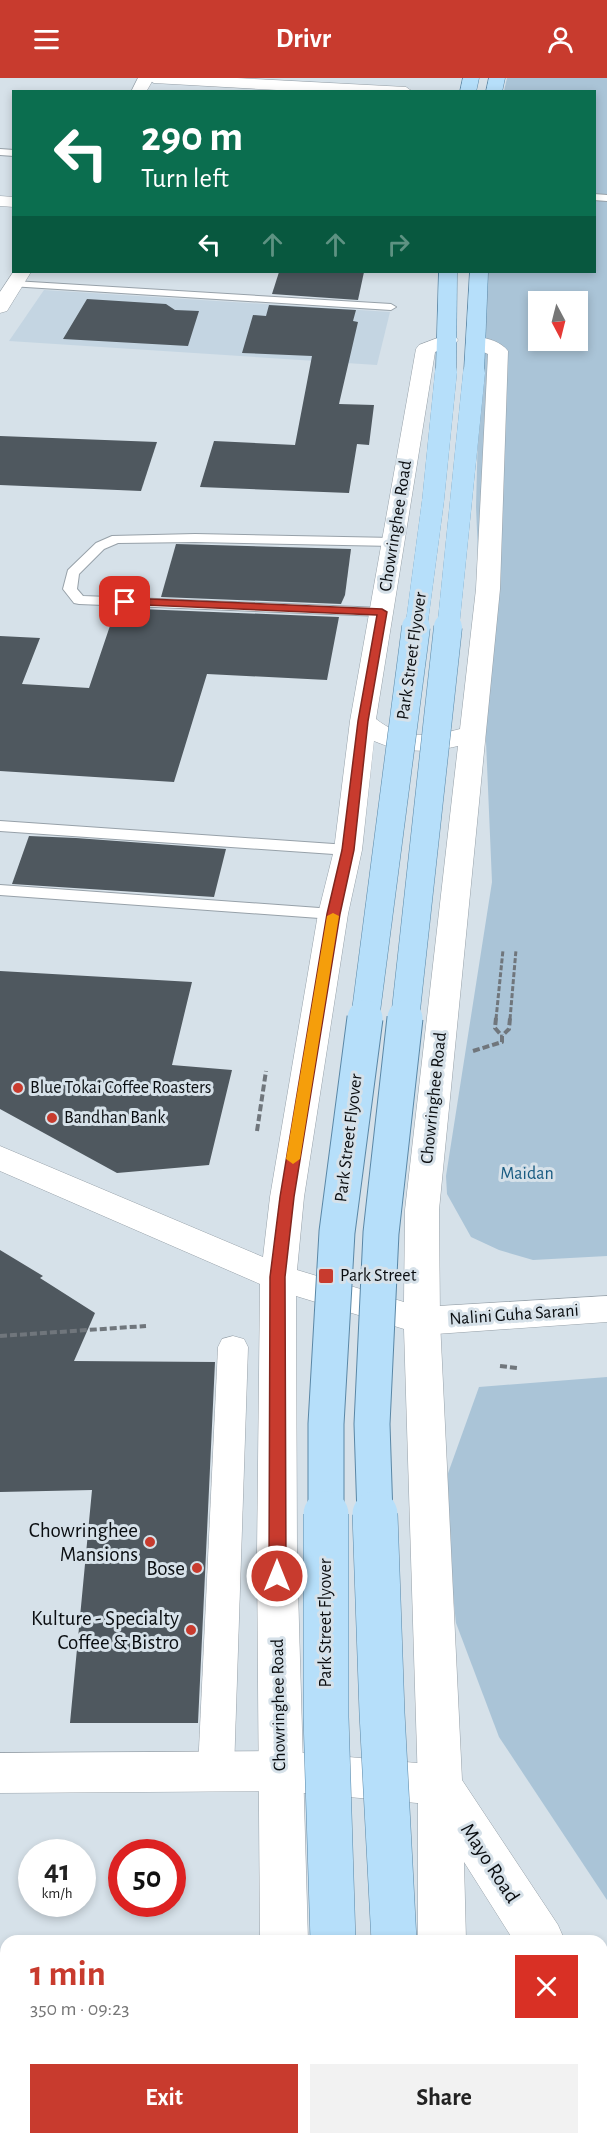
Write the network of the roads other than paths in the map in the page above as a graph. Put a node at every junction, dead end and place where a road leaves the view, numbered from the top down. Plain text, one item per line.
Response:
1 (153, 78) edge
2 (259, 88) edge
3 (332, 90) edge
4 (448, 273) edge
5 (479, 273) edge
6 (18, 278) edge
7 (0, 307) edge
8 (391, 307) dead end
9 (461, 357) junction
10 (394, 542) junction
11 (382, 612) junction
12 (363, 721) junction
13 (473, 732) junction
14 (0, 826) edge
15 (348, 850) junction
16 (0, 890) edge
17 (333, 914) junction
18 (0, 1158) edge
19 (278, 1277) junction
20 (607, 1309) edge
21 (422, 1321) junction
22 (232, 1347) dead end
23 (216, 1770) junction
24 (280, 1771) junction
25 (0, 1773) edge
26 (440, 1785) junction
27 (284, 1935) edge
28 (333, 1935) edge
29 (394, 1935) edge
30 (442, 1935) edge
31 (537, 1935) edge

1 - 2 main road
2 - 3 main road
4 - 9 main road
5 - 9 main road
6 - 7 main road
6 - 8 lane
9 - 10 main road, Chowringhee Road
9 - 13 main road, Chowringhee Road
9 - 28 main road, Park Street Flyover, bridge
9 - 29 main road, Park Street Flyover, bridge
10 - 11 main road, Chowringhee Road
10 - 11 lane
11 - 12 main road, Chowringhee Road
12 - 13 main road
12 - 15 main road, Chowringhee Road
13 - 21 main road, Chowringhee Road
14 - 15 lane
15 - 17 main road, Chowringhee Road
16 - 17 lane
17 - 19 main road, Chowringhee Road
18 - 19 main road
19 - 21 main road
19 - 24 main road, Chowringhee Road
20 - 21 main road, Nalini Guha Sarani
21 - 26 main road, Chowringhee Road
22 - 23 street
23 - 24 main road
23 - 25 main road
24 - 26 main road
24 - 27 main road, Chowringhee Road
26 - 30 main road, Chowringhee Road
26 - 31 main road, Mayo Road

